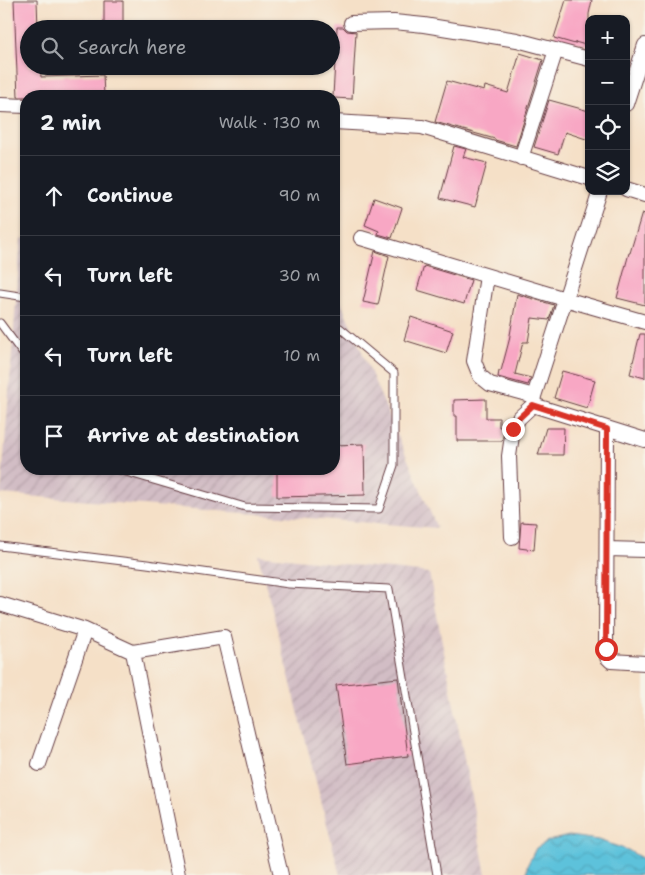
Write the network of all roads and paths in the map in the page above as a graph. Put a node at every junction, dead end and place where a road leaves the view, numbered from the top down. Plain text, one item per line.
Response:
1 (351, 23) dead end
2 (645, 45) edge
3 (556, 50) junction
4 (585, 59) edge
5 (636, 72) edge
6 (630, 91) edge
7 (0, 105) edge
8 (20, 106) edge
9 (340, 122) edge
10 (521, 158) junction
11 (585, 177) edge
12 (630, 191) edge
13 (599, 195) edge
14 (645, 195) edge
15 (361, 238) dead end
16 (487, 276) junction
17 (0, 293) edge
18 (20, 296) edge
19 (566, 299) junction
20 (645, 322) edge
21 (0, 323) edge
22 (340, 328) edge
23 (20, 350) edge
24 (534, 400) junction
25 (607, 429) junction
26 (645, 440) edge
27 (136, 475) edge
28 (512, 537) dead end
29 (0, 546) edge
30 (607, 549) junction
31 (645, 550) edge
32 (0, 604) edge
33 (85, 630) junction
34 (132, 652) junction
35 (645, 663) edge
36 (39, 764) dead end
37 (178, 875) edge
38 (281, 875) edge
39 (438, 875) edge

1 - 3 street
2 - 5 street
3 - 4 street
3 - 10 street
5 - 6 street
7 - 8 street
9 - 10 street
10 - 11 street
12 - 14 street
13 - 19 street
15 - 16 street
16 - 19 street
16 - 24 street
17 - 18 lane
19 - 20 street
19 - 24 street
21 - 23 lane
22 - 27 lane
24 - 25 street
24 - 28 street
25 - 26 street
25 - 30 street
29 - 39 lane
30 - 31 street
30 - 35 street
32 - 33 street
33 - 34 street
33 - 36 street
34 - 37 street
34 - 38 street

